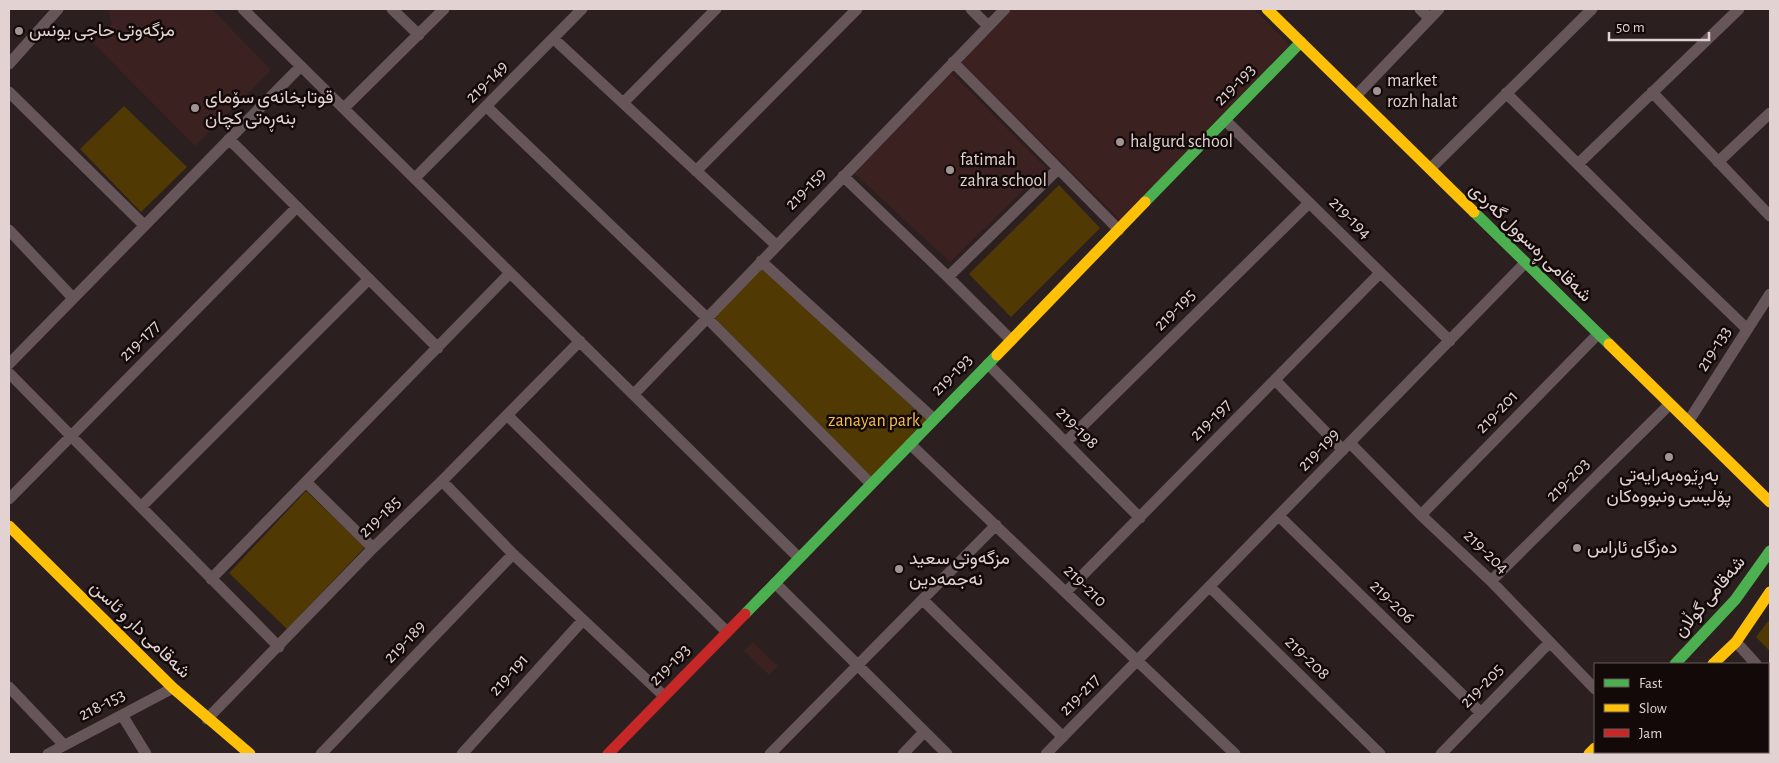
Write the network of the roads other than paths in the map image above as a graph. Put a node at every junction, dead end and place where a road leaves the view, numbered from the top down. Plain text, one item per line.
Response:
1 (58, 9) edge
2 (243, 9) edge
3 (392, 9) edge
4 (444, 9) edge
5 (582, 9) edge
6 (716, 9) edge
7 (857, 9) edge
8 (971, 9) edge
9 (1005, 9) edge
10 (1267, 9) edge
11 (1420, 9) edge
12 (1439, 9) edge
13 (1592, 9) edge
14 (1739, 9) edge
15 (1429, 18) junction
16 (988, 26) junction
17 (419, 35) junction
18 (554, 38) junction
19 (1301, 42) junction
20 (953, 62) junction
21 (9, 64) edge
22 (301, 66) junction
23 (9, 92) edge
24 (1652, 92) junction
25 (1506, 93) junction
26 (1356, 96) junction
27 (623, 103) junction
28 (486, 107) junction
29 (344, 108) junction
30 (1770, 113) edge
31 (1225, 120) junction
32 (228, 140) junction
33 (1718, 162) junction
34 (1578, 164) junction
35 (1058, 169) junction
36 (1430, 169) junction
37 (696, 171) junction
38 (843, 176) junction
39 (414, 178) junction
40 (1309, 203) junction
41 (296, 207) junction
42 (1770, 216) edge
43 (144, 226) junction
44 (9, 230) edge
45 (1119, 230) junction
46 (776, 245) junction
47 (761, 261) junction
48 (1525, 263) junction
49 (510, 273) junction
50 (1380, 273) junction
51 (948, 277) junction
52 (369, 279) junction
53 (1770, 294) edge
54 (73, 298) junction
55 (708, 318) junction
56 (1747, 329) junction
57 (1598, 334) junction
58 (1011, 340) junction
59 (580, 341) junction
60 (1450, 341) junction
61 (438, 348) junction
62 (9, 364) edge
63 (988, 364) junction
64 (9, 373) edge
65 (1275, 380) junction
66 (634, 394) junction
67 (1670, 404) junction
68 (507, 415) junction
69 (934, 419) junction
70 (1688, 422) junction
71 (71, 436) junction
72 (1066, 442) junction
73 (910, 444) junction
74 (1346, 447) junction
75 (306, 482) junction
76 (442, 482) junction
77 (871, 484) junction
78 (9, 499) edge
79 (1770, 502) edge
80 (141, 507) junction
81 (1421, 515) junction
82 (1279, 516) junction
83 (1140, 518) junction
84 (996, 525) junction
85 (9, 526) edge
86 (373, 548) junction
87 (1770, 551) edge
88 (513, 554) junction
89 (799, 558) junction
90 (212, 579) junction
91 (1491, 580) junction
92 (775, 583) junction
93 (1210, 587) junction
94 (1066, 592) junction
95 (1770, 592) edge
96 (923, 600) junction
97 (583, 620) junction
98 (727, 632) junction
99 (1550, 642) junction
100 (1736, 642) junction
101 (279, 646) junction
102 (1138, 661) junction
103 (1676, 663) edge
104 (1714, 663) edge
105 (1755, 663) edge
106 (858, 665) junction
107 (9, 687) edge
108 (173, 688) junction
109 (1594, 688) edge
110 (664, 696) junction
111 (1480, 712) junction
112 (122, 715) junction
113 (207, 719) junction
114 (924, 732) junction
115 (1064, 737) junction
116 (64, 745) junction
117 (48, 754) edge
118 (146, 754) edge
119 (250, 754) edge
120 (321, 754) edge
121 (462, 754) edge
122 (608, 754) edge
123 (770, 754) edge
124 (903, 754) edge
125 (947, 754) edge
126 (1046, 754) edge
127 (1235, 754) edge
128 (1380, 754) edge
129 (1441, 754) edge

1 - 21 street
2 - 22 street
3 - 17 street
4 - 17 street
5 - 18 street, 219-149
6 - 27 street
7 - 37 street
8 - 16 street
9 - 16 street, 219-159
10 - 19 street, شەقامی ڕەسوول گەردی
11 - 15 street
12 - 15 street
13 - 25 street
14 - 24 street
15 - 26 street
16 - 20 street, 219-159
17 - 29 street
18 - 27 street
18 - 28 street, 219-149
19 - 26 street, شەقامی ڕەسوول گەردی
19 - 31 street, 219-193
20 - 35 street
20 - 38 street, 219-159
22 - 29 street
22 - 32 street
23 - 43 street
24 - 33 street
24 - 34 street
25 - 34 street
25 - 36 street
26 - 36 street, شەقامی ڕەسوول گەردی
27 - 37 street
28 - 39 street, 219-149
28 - 55 street
29 - 39 street
30 - 33 street
31 - 40 street, 219-194
31 - 45 street, 219-193
32 - 41 street
32 - 43 street
33 - 42 street
34 - 56 street
35 - 45 street
35 - 51 street
36 - 48 street, شەقامی ڕەسوول گەردی
37 - 46 street
38 - 46 street, 219-159
38 - 51 street
39 - 49 street
40 - 50 street, 219-194
40 - 72 street, 219-195
41 - 52 street
41 - 71 street, 219-177
43 - 54 street
44 - 54 street
45 - 58 street, 219-193
46 - 47 street, 219-159
47 - 55 street, 219-159
47 - 69 street
48 - 57 street, شەقامی ڕەسوول گەردی
48 - 60 street, 219-199
49 - 59 street
49 - 61 street
50 - 60 street, 219-194
50 - 65 street, 219-197
51 - 58 street
52 - 61 street
52 - 80 street
53 - 56 street, 219-133
54 - 62 street
55 - 66 street, 219-159
55 - 77 street
56 - 70 street, 219-133
57 - 67 street, شەقامی ڕەسوول گەردی
57 - 81 street, 219-201
58 - 63 street, 219-193
59 - 66 street
59 - 68 street, 219-185
60 - 74 street, 219-199
61 - 75 street
63 - 69 street, 219-193
63 - 72 street, 219-198
64 - 71 street
65 - 74 street, 219-204
65 - 83 street, 219-197
66 - 89 street
67 - 70 street, شەقامی ڕەسوول گەردی
67 - 91 street, 219-203
68 - 76 street, 219-185
68 - 98 street
69 - 73 street, 219-193
70 - 79 street, شەقامی ڕەسوول گەردی
71 - 78 street, 219-177
71 - 80 street
72 - 83 street, 219-198
73 - 77 street, 219-193
73 - 84 street, 219-210
74 - 81 street, 219-204
74 - 82 street, 219-199
75 - 86 street
75 - 90 street
76 - 86 street, 219-185
76 - 88 street
77 - 89 street, 219-193
80 - 90 street
81 - 91 street, 219-204
82 - 93 street, 219-199
82 - 111 street, 219-206
83 - 94 street, 219-197
84 - 94 street, 219-210
84 - 96 street
85 - 108 street, شەقامی دار و ئاسن
86 - 101 street, 219-185
87 - 103 street, شەقامی گوڵان
88 - 97 street
88 - 120 street, 219-189
89 - 92 street, 219-193
90 - 101 street
91 - 99 street, 219-204
92 - 98 street, 219-193
92 - 106 street
93 - 102 street, 219-199
93 - 128 street, 219-208
94 - 102 street, 219-210
95 - 100 street
96 - 106 street
96 - 115 street
97 - 110 street
97 - 121 street, 219-191
98 - 110 street, 219-193
99 - 109 street, 219-204
99 - 111 street, 219-205
100 - 104 street
100 - 105 street
101 - 113 street, 219-185
102 - 115 street, 219-217
102 - 127 street, 219-210
106 - 114 street
106 - 123 street
107 - 116 street
108 - 112 street, 218-153
108 - 113 street, شەقامی دار و ئاسن
110 - 122 street, 219-193
111 - 129 street, 219-205
112 - 116 street, 218-153
112 - 118 street
113 - 119 street, شەقامی دار و ئاسن
114 - 124 street
114 - 125 street
115 - 126 street, 219-217
116 - 117 street, 218-153

